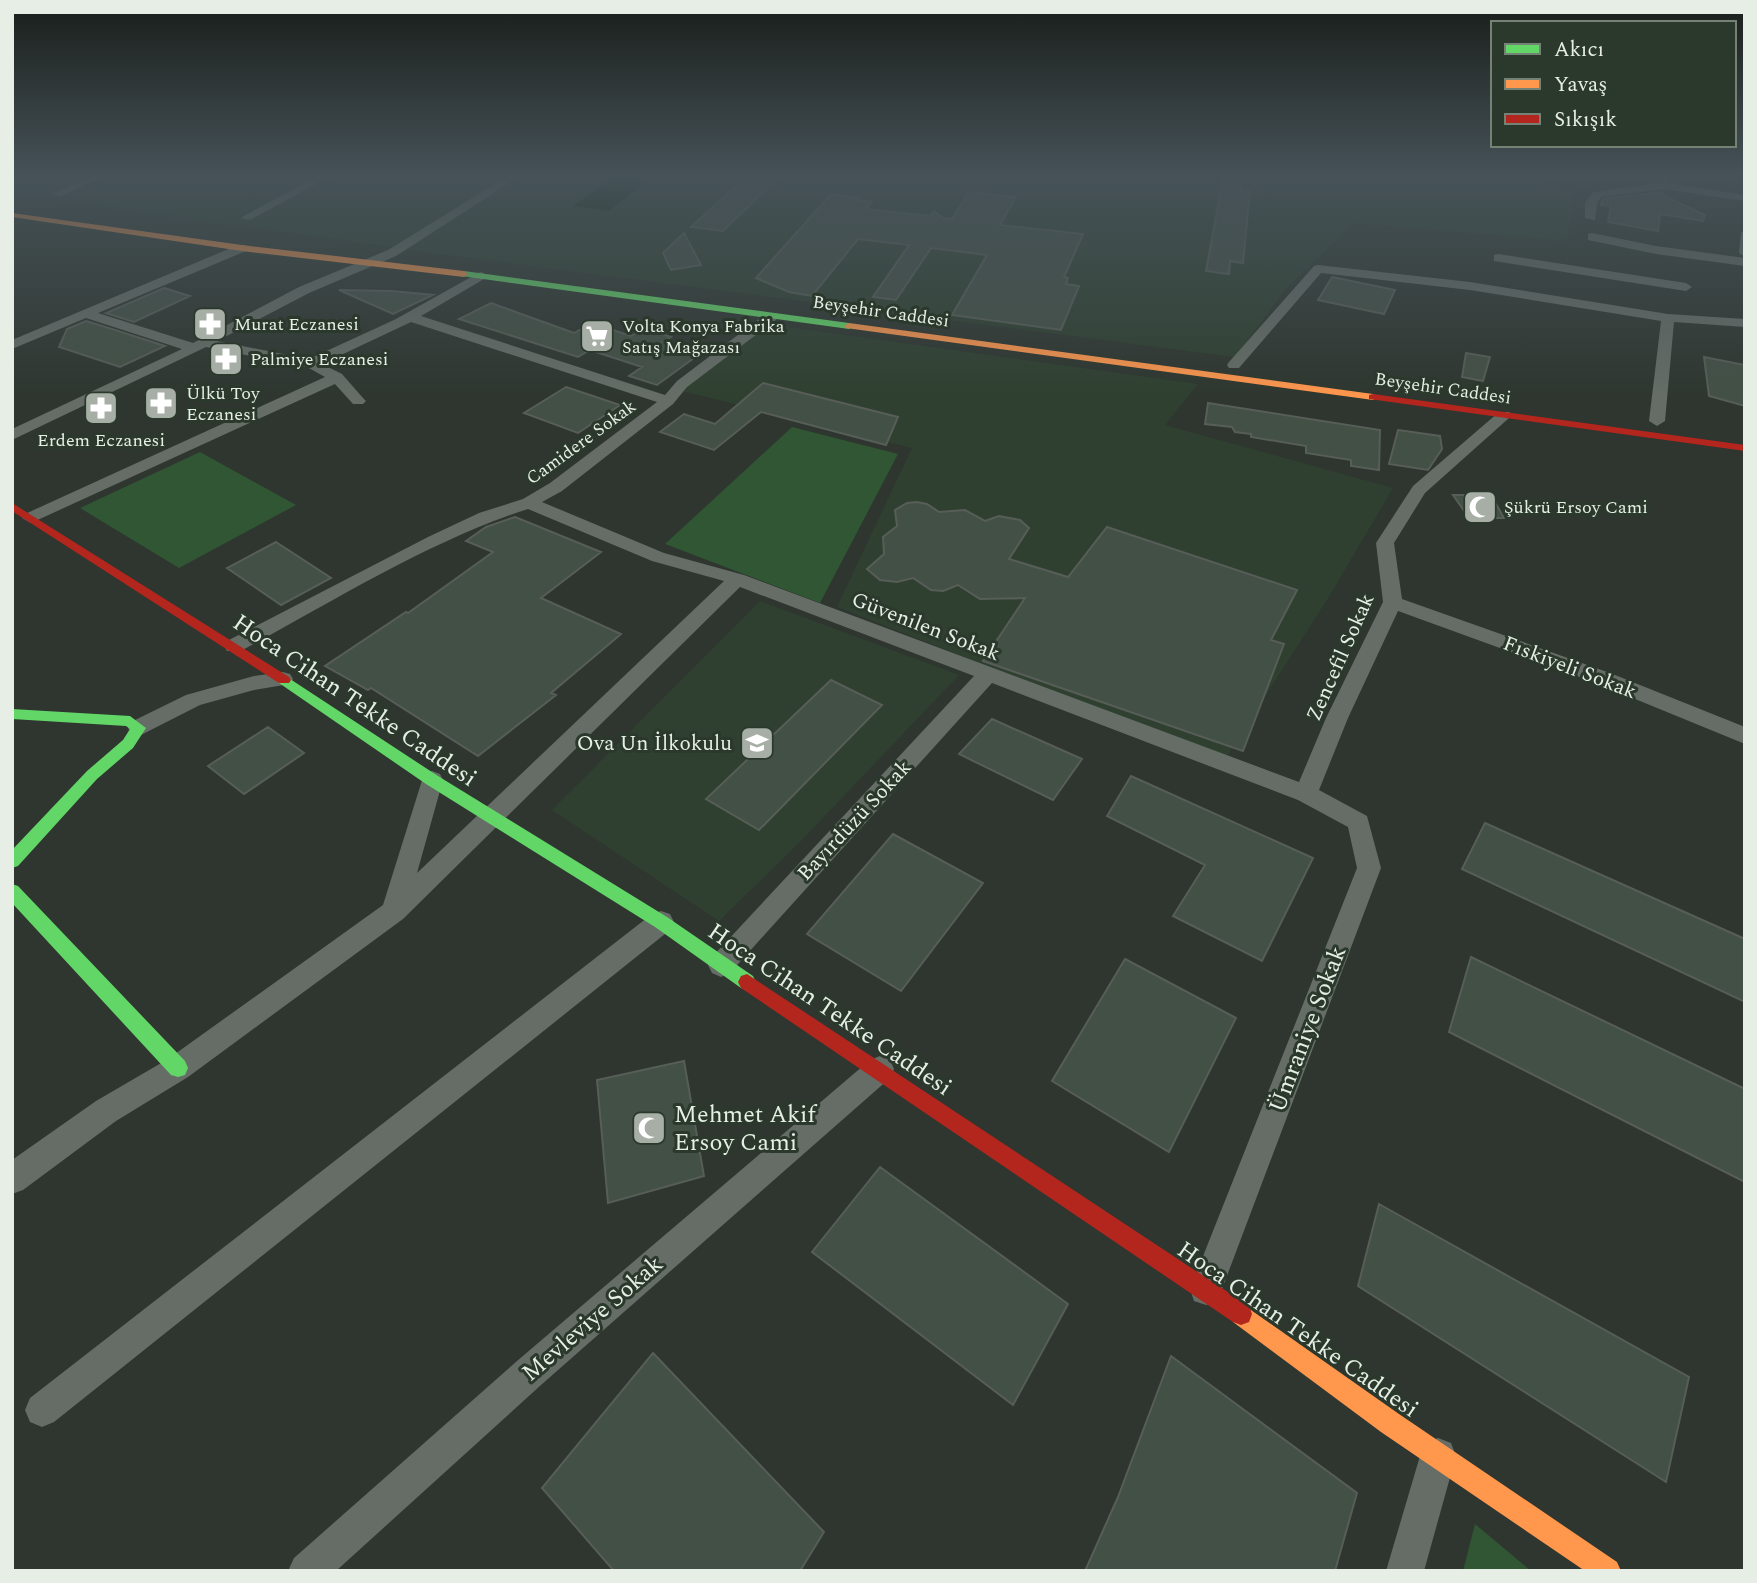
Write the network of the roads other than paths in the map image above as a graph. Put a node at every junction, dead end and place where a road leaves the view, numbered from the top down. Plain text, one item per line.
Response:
1 (238, 250) edge
2 (257, 250) edge
3 (368, 250) edge
4 (397, 250) edge
5 (1617, 250) edge
6 (392, 253) junction
7 (1499, 258) dead end
8 (1745, 262) edge
9 (365, 263) junction
10 (480, 276) junction
11 (1691, 287) junction
12 (86, 314) junction
13 (772, 316) junction
14 (411, 317) junction
15 (1668, 318) junction
16 (1745, 323) edge
17 (12, 328) edge
18 (36, 336) junction
19 (12, 345) edge
20 (199, 345) junction
21 (311, 364) junction
22 (1234, 365) junction
23 (337, 377) junction
24 (358, 401) dead end
25 (668, 401) junction
26 (1504, 415) junction
27 (1657, 421) junction
28 (1745, 433) edge
29 (12, 435) edge
30 (1745, 448) edge
31 (529, 503) junction
32 (12, 506) edge
33 (31, 518) junction
34 (737, 579) junction
35 (1393, 602) junction
36 (234, 646) junction
37 (988, 674) junction
38 (283, 679) junction
39 (12, 714) edge
40 (139, 728) junction
41 (1745, 736) edge
42 (432, 780) junction
43 (1306, 794) junction
44 (489, 816) junction
45 (12, 861) edge
46 (12, 891) edge
47 (394, 911) junction
48 (661, 922) junction
49 (721, 965) junction
50 (178, 1068) junction
51 (880, 1069) junction
52 (12, 1179) edge
53 (1206, 1289) junction
54 (42, 1410) dead end
55 (1438, 1456) junction
56 (307, 1571) edge
57 (1405, 1571) edge
58 (1608, 1571) edge

1 - 12 street
2 - 9 main road, Beyşehir Caddesi
3 - 6 main road, Beyşehir Caddesi
4 - 6 street
5 - 11 street
6 - 9 street
6 - 22 main road, Beyşehir Caddesi
7 - 11 street
8 - 11 street
9 - 10 main road, Beyşehir Caddesi
9 - 20 street
10 - 13 main road, Beyşehir Caddesi
10 - 14 street
11 - 15 street
11 - 16 street
12 - 18 street
12 - 20 street
13 - 25 street
13 - 26 main road, Beyşehir Caddesi
14 - 21 street
14 - 25 street, Camidere Sokak
15 - 22 street
15 - 27 street
17 - 18 street
18 - 19 street
20 - 21 street
20 - 29 street
21 - 23 street
22 - 27 main road, Beyşehir Caddesi
23 - 24 street
23 - 33 street
25 - 31 street, Camidere Sokak
26 - 30 main road, Beyşehir Caddesi
26 - 35 street, Zencefil Sokak
27 - 28 main road, Beyşehir Caddesi
31 - 34 street, Güvenilen Sokak
31 - 36 street, Camidere Sokak
32 - 33 main road, Hoca Cihan Tekke Caddesi
33 - 36 main road, Hoca Cihan Tekke Caddesi
34 - 37 street, Güvenilen Sokak
34 - 44 street
35 - 41 street, Fıskiyeli Sokak
35 - 43 street, Zencefil Sokak
36 - 38 main road, Hoca Cihan Tekke Caddesi
37 - 43 street, Güvenilen Sokak
37 - 49 street, Bayırdüzü Sokak
38 - 40 street
38 - 42 main road, Hoca Cihan Tekke Caddesi
39 - 40 main road
40 - 45 main road
42 - 44 main road, Hoca Cihan Tekke Caddesi
42 - 47 street
43 - 53 street, Ümraniye Sokak
44 - 47 street
44 - 48 main road, Hoca Cihan Tekke Caddesi
46 - 50 main road
47 - 50 street
48 - 49 main road, Hoca Cihan Tekke Caddesi
48 - 54 street
49 - 51 main road, Hoca Cihan Tekke Caddesi
50 - 52 street
51 - 53 main road, Hoca Cihan Tekke Caddesi
51 - 56 street, Mevleviye Sokak
53 - 55 main road, Hoca Cihan Tekke Caddesi
55 - 57 street
55 - 58 main road, Hoca Cihan Tekke Caddesi

